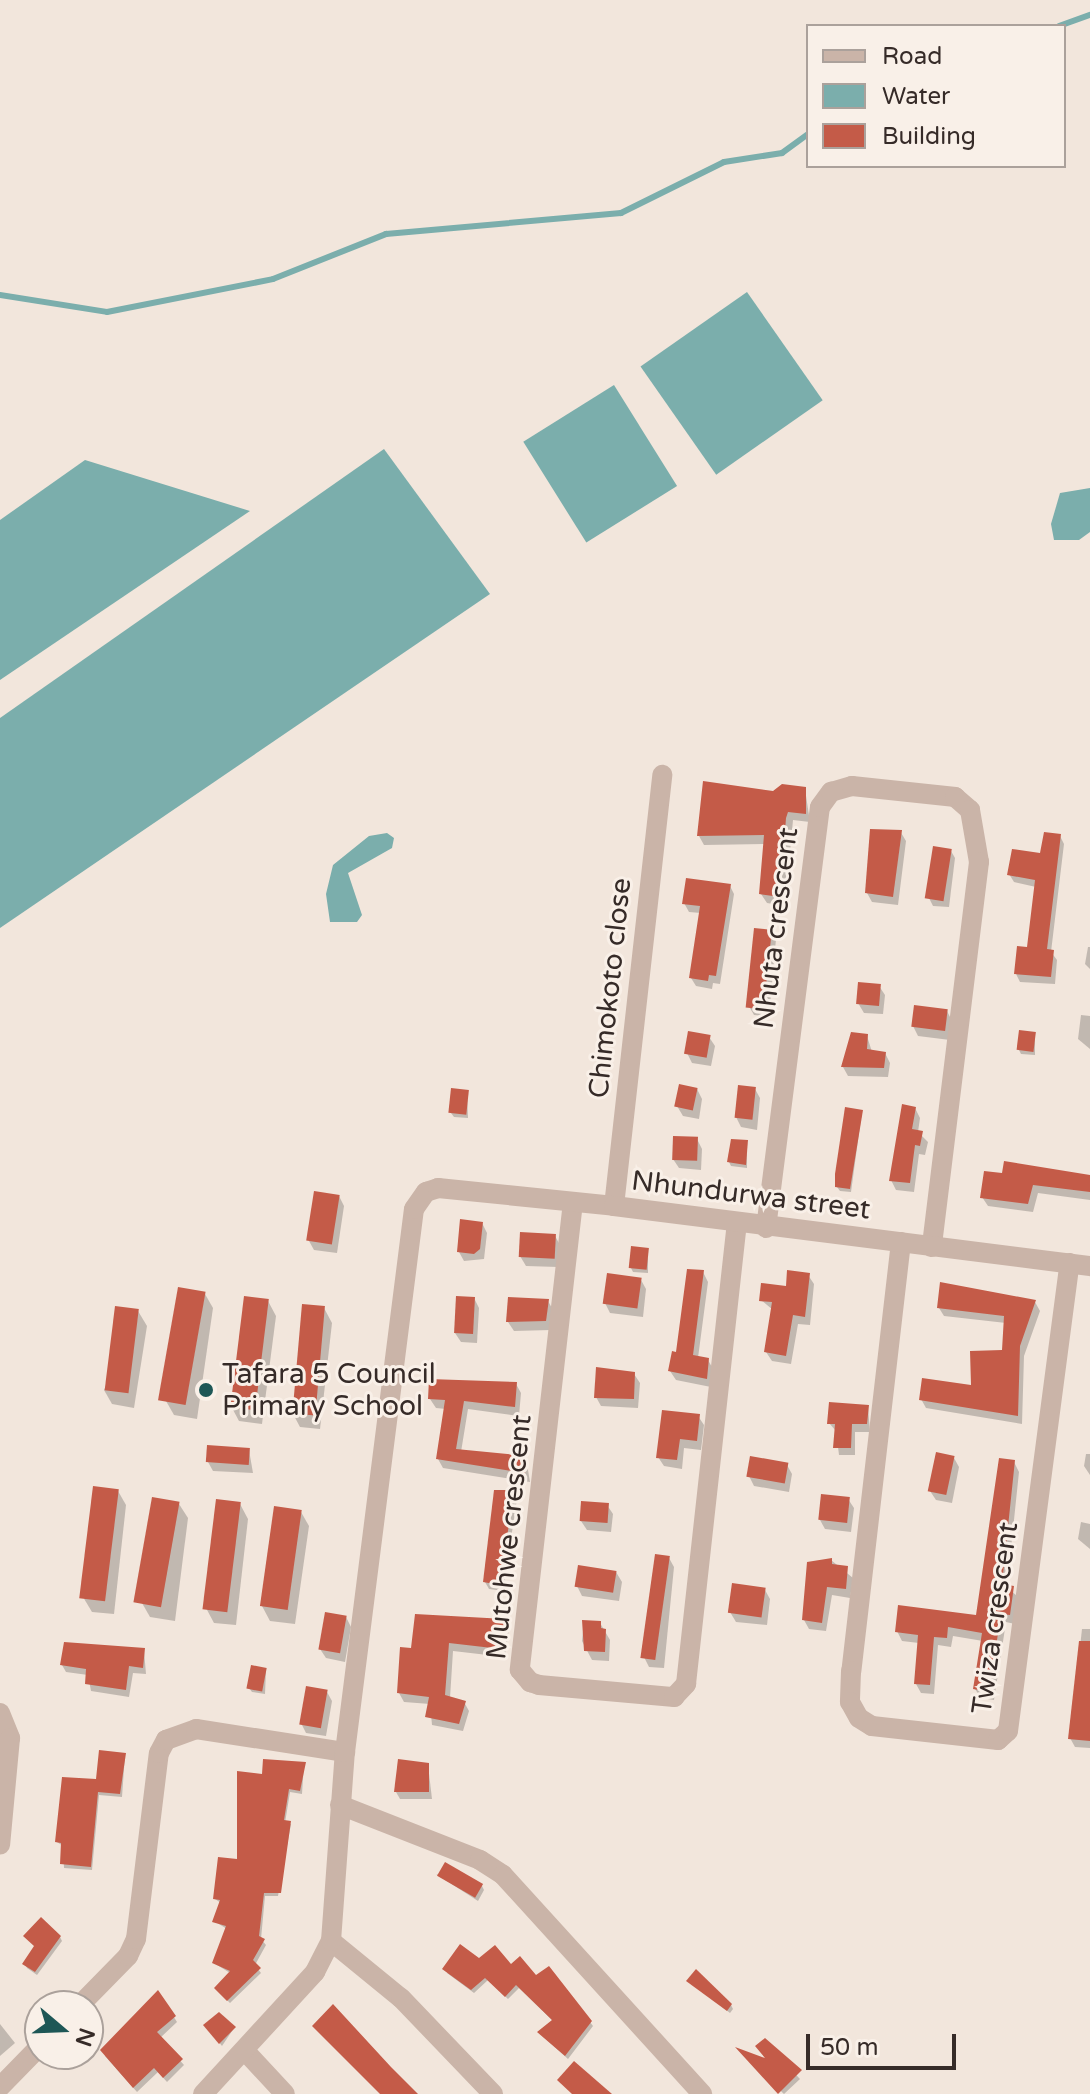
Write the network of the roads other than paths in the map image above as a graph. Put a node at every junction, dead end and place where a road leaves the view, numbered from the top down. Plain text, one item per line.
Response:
1 (662, 775) dead end
2 (573, 1202) junction
3 (614, 1206) junction
4 (737, 1224) junction
5 (766, 1228) junction
6 (901, 1242) junction
7 (932, 1247) junction
8 (1080, 1264) edge
9 (0, 1713) edge
10 (345, 1752) junction
11 (340, 1805) junction
12 (0, 1845) edge
13 (331, 1941) junction
14 (95, 1990) edge
15 (246, 2052) junction
16 (24, 2062) edge
17 (0, 2087) edge
18 (203, 2094) edge
19 (285, 2094) edge
20 (493, 2094) edge
21 (702, 2094) edge

1 - 3 street, Chimokoto close
2 - 3 street, Nhundurwa street
2 - 4 street, Mutohwe crescent
2 - 10 street, Nhundurwa street
3 - 4 street, Nhundurwa street
4 - 5 street, Nhundurwa street
5 - 6 street, Nhundurwa street
5 - 7 street, Nhuta crescent
6 - 7 street, Nhundurwa street
6 - 8 street, Twiza crescent
7 - 8 street, Nhundurwa street
9 - 12 street
10 - 11 street
10 - 14 street
11 - 13 street
11 - 21 street
13 - 15 street
13 - 20 street
15 - 18 street
15 - 19 street
16 - 17 street

